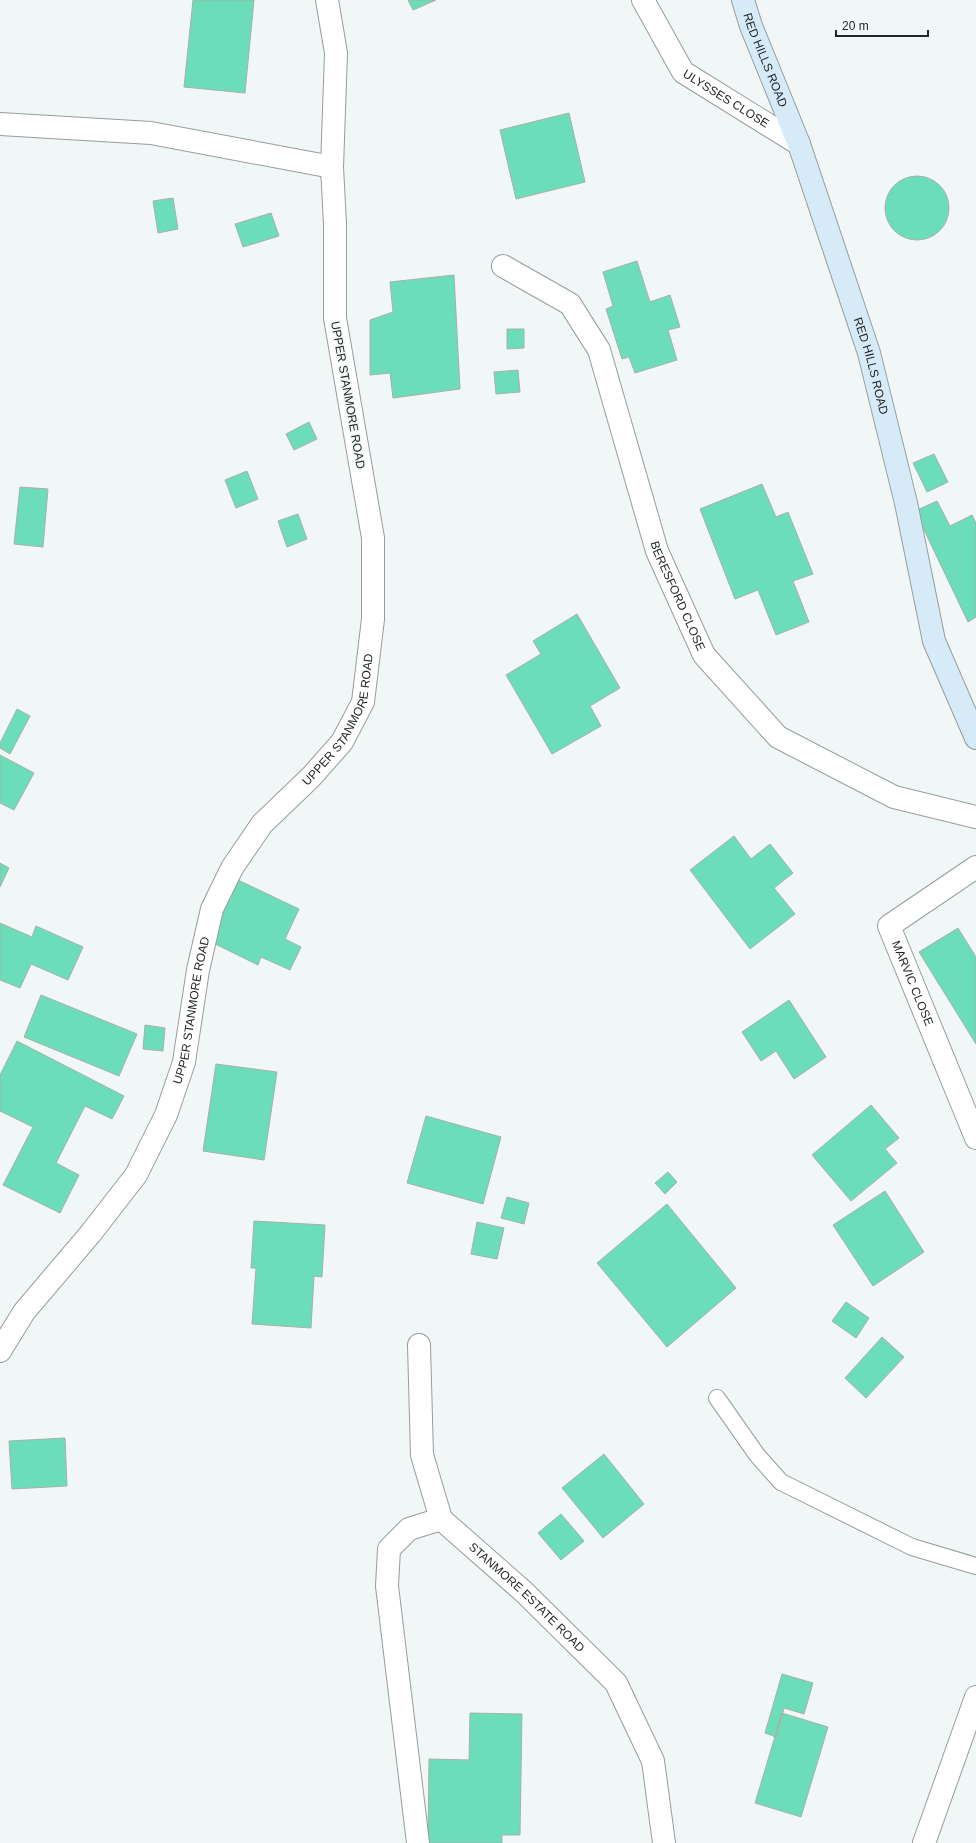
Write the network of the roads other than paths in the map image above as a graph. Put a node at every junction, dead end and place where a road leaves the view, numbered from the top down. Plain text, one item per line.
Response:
1 (327, 0) edge
2 (643, 0) edge
3 (743, 0) edge
4 (0, 124) edge
5 (799, 144) junction
6 (332, 167) junction
7 (503, 266) dead end
8 (976, 738) edge
9 (976, 817) edge
10 (976, 867) edge
11 (976, 1138) edge
12 (419, 1345) dead end
13 (0, 1351) edge
14 (717, 1398) dead end
15 (441, 1519) junction
16 (976, 1566) edge
17 (976, 1697) edge
18 (418, 1843) edge
19 (664, 1843) edge
20 (924, 1843) edge

1 - 6 street, UPPER STANMORE ROAD
2 - 5 street, ULYSSES CLOSE
3 - 5 main road, RED HILLS ROAD
4 - 6 street
5 - 8 main road, RED HILLS ROAD
6 - 13 street, UPPER STANMORE ROAD
7 - 9 street, BERESFORD CLOSE
10 - 11 street, MARVIC CLOSE
12 - 15 street
14 - 16 lane
15 - 18 street
15 - 19 street, STANMORE ESTATE ROAD
17 - 20 street

